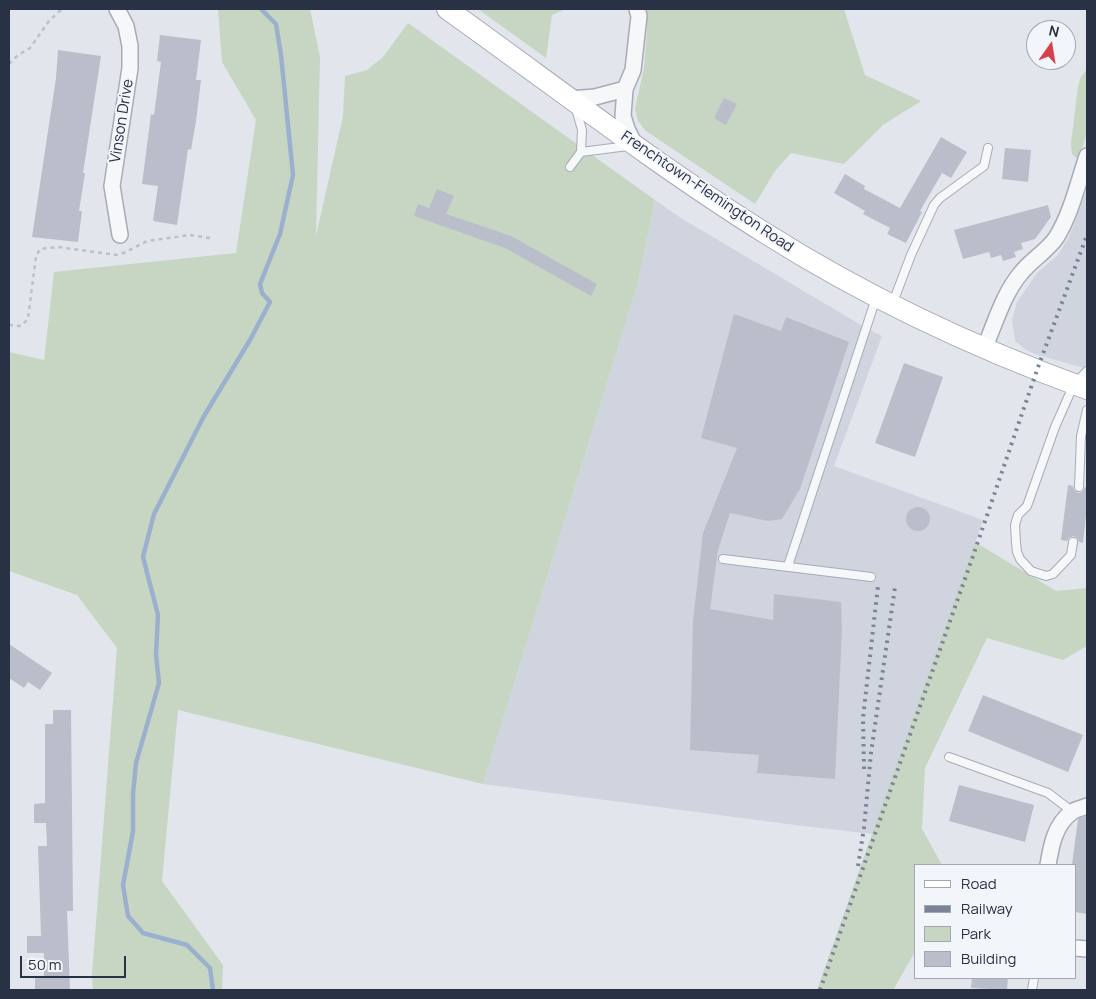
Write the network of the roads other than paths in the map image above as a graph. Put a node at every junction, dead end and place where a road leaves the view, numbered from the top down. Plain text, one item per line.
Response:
1 (117, 9) edge
2 (447, 9) edge
3 (637, 9) edge
4 (625, 89) junction
5 (570, 99) junction
6 (635, 145) junction
7 (988, 148) dead end
8 (581, 152) junction
9 (1087, 156) edge
10 (570, 167) dead end
11 (120, 235) dead end
12 (884, 300) junction
13 (984, 348) junction
14 (1083, 382) edge
15 (1087, 410) edge
16 (1079, 486) dead end
17 (1072, 542) dead end
18 (723, 558) dead end
19 (788, 566) junction
20 (871, 577) dead end
21 (950, 757) dead end
22 (1087, 806) edge
23 (1073, 812) junction
24 (1048, 864) edge

1 - 11 street, Vinson Drive
2 - 5 main road, Frenchtown-Flemington Road
3 - 4 street
4 - 5 street
4 - 6 street
5 - 6 main road, Frenchtown-Flemington Road
5 - 8 lane
6 - 8 lane
6 - 12 main road, Frenchtown-Flemington Road
7 - 12 lane
8 - 10 lane
9 - 13 street
12 - 13 main road, Frenchtown-Flemington Road
12 - 19 lane
13 - 14 main road, Frenchtown-Flemington Road
14 - 17 lane
15 - 16 lane
18 - 19 lane
19 - 20 lane
21 - 23 lane
22 - 23 street
23 - 24 street

